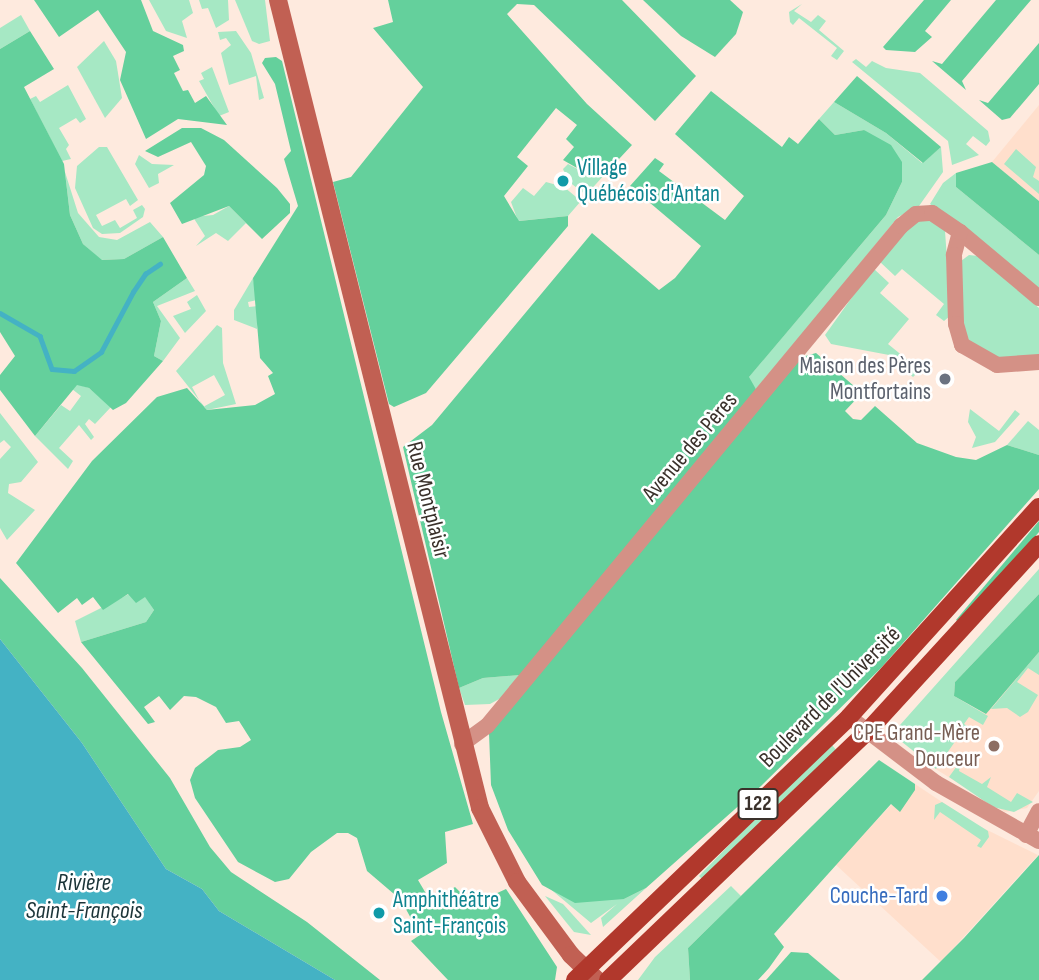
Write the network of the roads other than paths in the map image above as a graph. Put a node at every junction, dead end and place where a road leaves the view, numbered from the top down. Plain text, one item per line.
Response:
1 (278, 0) edge
2 (960, 232) junction
3 (1039, 299) edge
4 (1039, 362) edge
5 (1039, 507) edge
6 (1039, 544) edge
7 (849, 717) junction
8 (866, 733) junction
9 (462, 744) junction
10 (1039, 811) edge
11 (1033, 838) edge
12 (585, 977) edge
13 (608, 980) edge

1 - 9 street, Rue Montplaisir
2 - 3 street
2 - 4 street
2 - 9 street, Avenue des Pères
5 - 7 main road, Boulevard de l'Université / 122
6 - 8 main road
7 - 8 street
7 - 12 main road, Boulevard de l'Université / 122
8 - 11 street
8 - 13 main road
9 - 12 street, Rue Montplaisir
10 - 11 street

